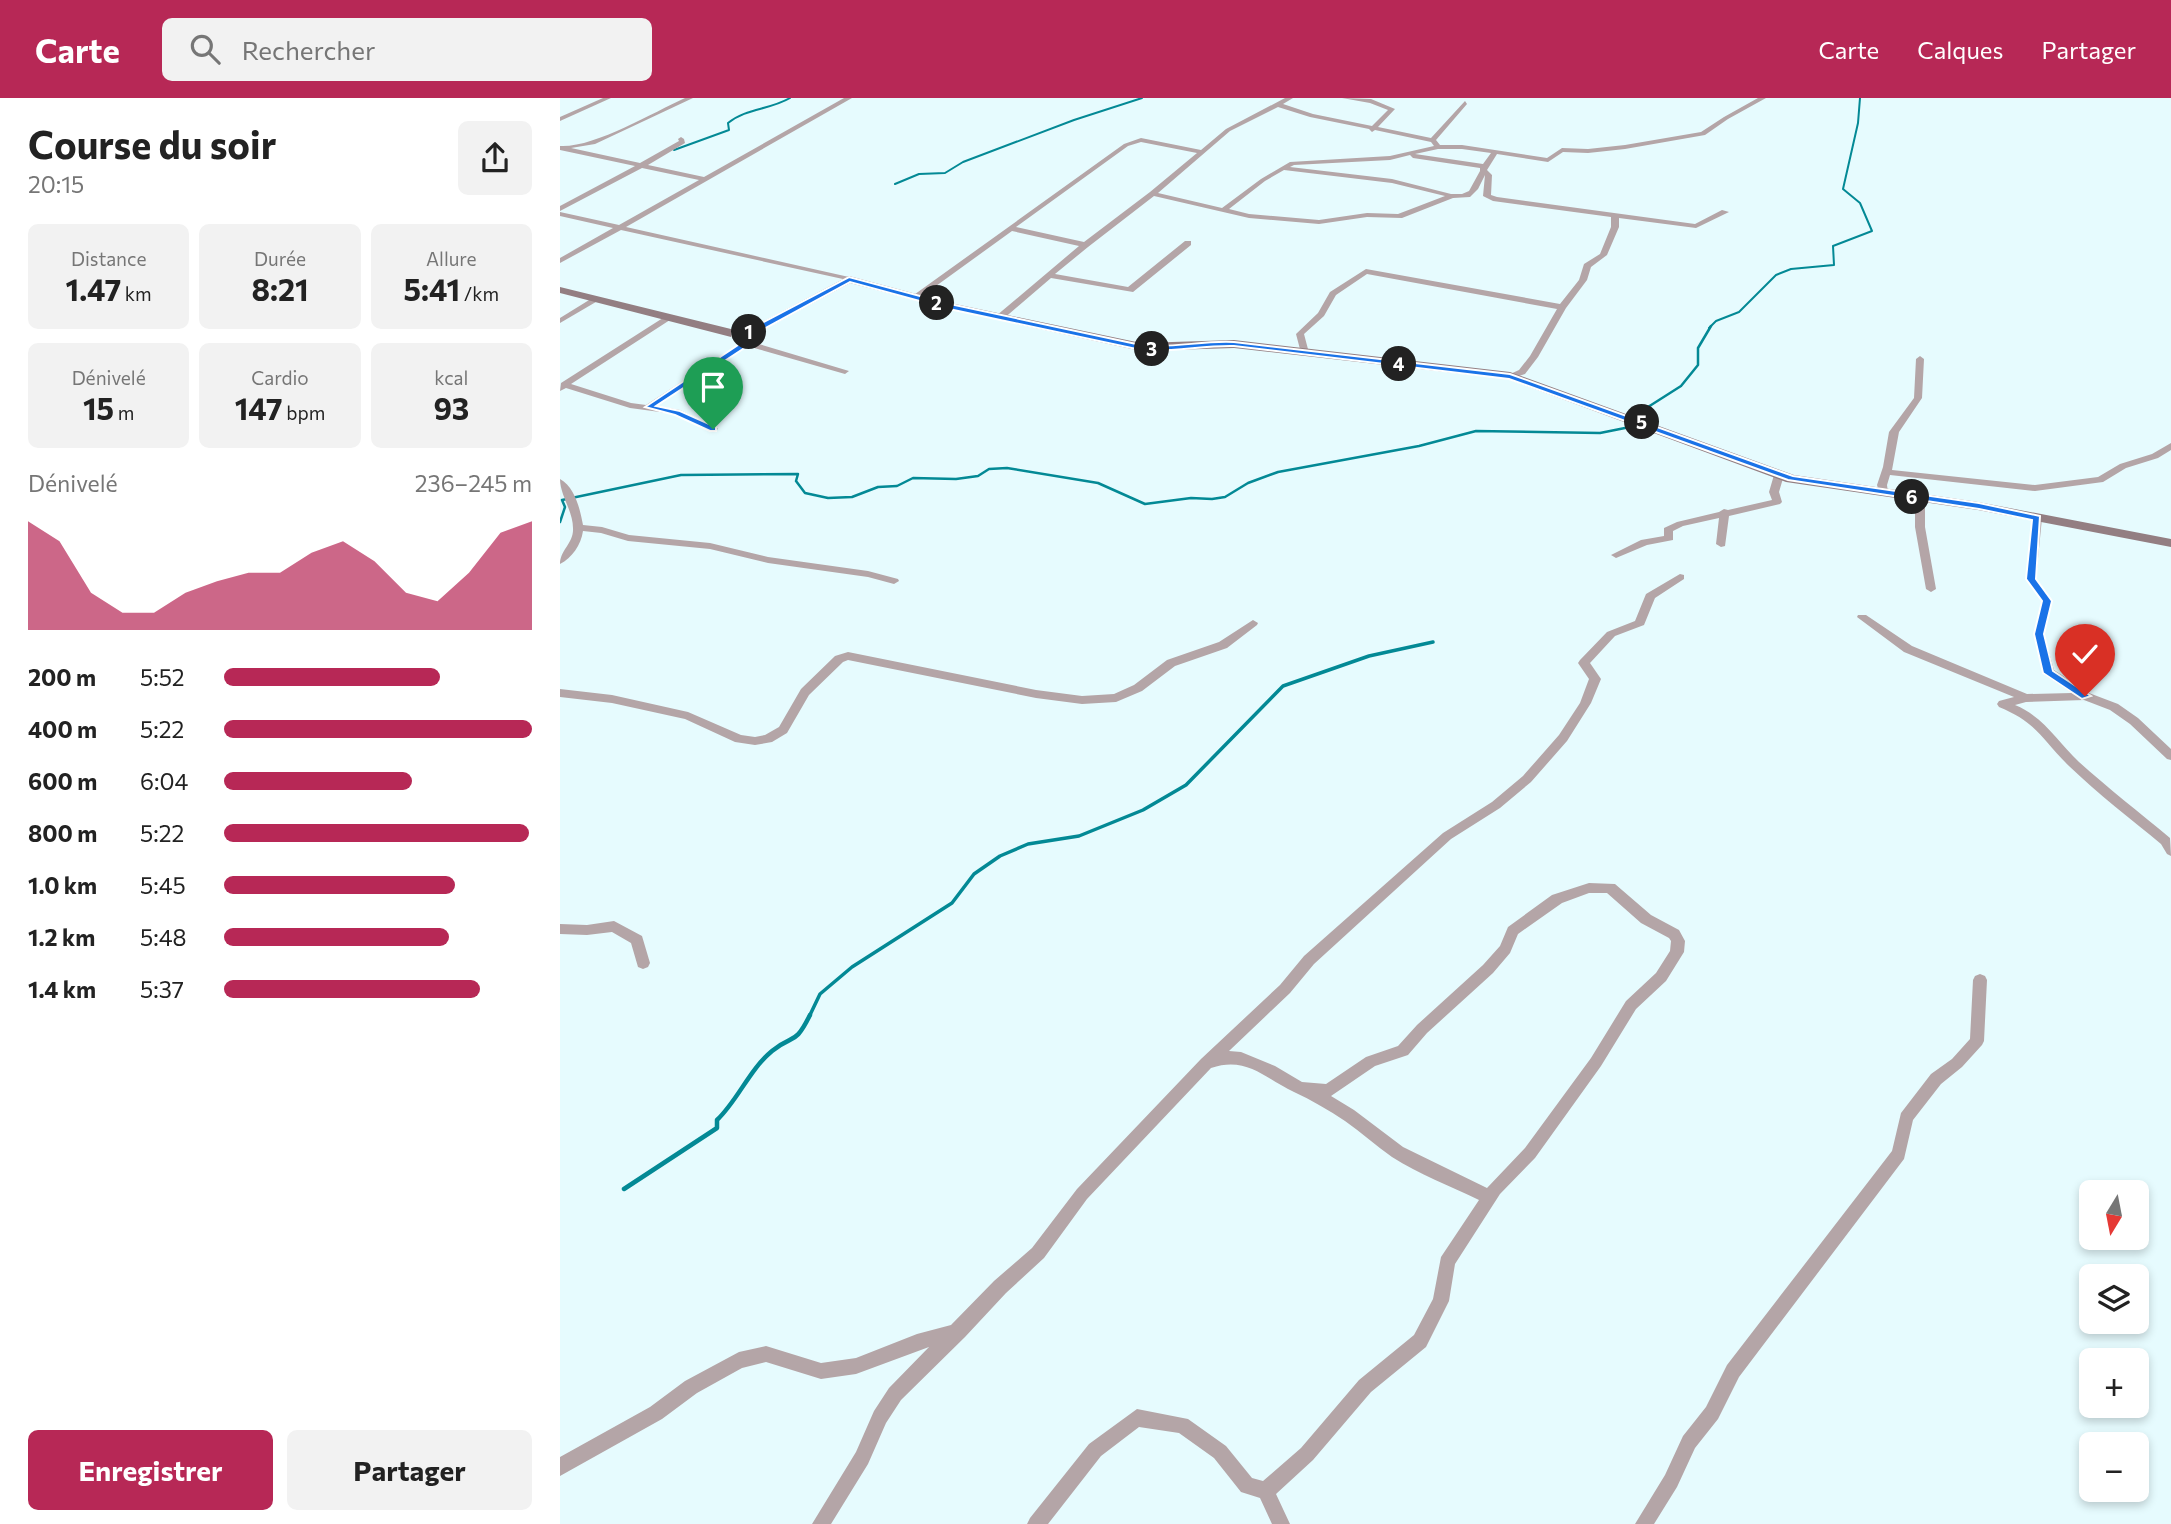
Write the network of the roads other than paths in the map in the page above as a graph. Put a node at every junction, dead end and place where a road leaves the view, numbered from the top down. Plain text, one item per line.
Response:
1 (608, 98) edge
2 (690, 98) edge
3 (849, 98) edge
4 (1290, 98) edge
5 (1345, 98) edge
6 (1763, 98) edge
7 (1372, 100) edge
8 (1465, 103) dead end
9 (1277, 104) junction
10 (560, 119) edge
11 (1372, 130) junction
12 (681, 139) dead end
13 (1435, 144) junction
14 (561, 148) edge
15 (1203, 152) junction
16 (1496, 152) junction
17 (1410, 155) junction
18 (641, 166) junction
19 (1482, 168) junction
20 (1283, 169) junction
21 (704, 179) junction
22 (1153, 194) junction
23 (1452, 196) junction
24 (1224, 210) junction
25 (560, 211) edge
26 (1725, 212) dead end
27 (1615, 214) junction
28 (620, 227) junction
29 (1009, 228) junction
30 (1188, 243) dead end
31 (1085, 245) junction
32 (560, 261) edge
33 (1048, 275) junction
34 (849, 279) junction
35 (560, 290) edge
36 (915, 297) junction
37 (597, 299) junction
38 (1562, 307) junction
39 (669, 318) junction
40 (999, 318) junction
41 (560, 321) edge
42 (735, 334) junction
43 (746, 343) junction
44 (1305, 353) junction
45 (1920, 359) dead end
46 (845, 371) dead end
47 (1510, 376) junction
48 (562, 387) edge
49 (649, 407) junction
50 (713, 429) dead end
51 (2171, 446) edge
52 (1887, 472) junction
53 (1779, 475) junction
54 (560, 482) edge
55 (1883, 493) junction
56 (1920, 498) junction
57 (1724, 512) junction
58 (2037, 518) junction
59 (580, 528) junction
60 (2171, 543) edge
61 (1721, 544) dead end
62 (1616, 555) dead end
63 (560, 561) edge
64 (1680, 577) dead end
65 (894, 581) dead end
66 (1931, 589) dead end
67 (1861, 617) dead end
68 (1253, 623) dead end
69 (560, 693) edge
70 (2085, 696) junction
71 (2026, 698) junction
72 (2171, 756) edge
73 (2171, 851) edge
74 (560, 929) edge
75 (643, 963) dead end
76 (1980, 980) dead end
77 (1206, 1063) junction
78 (1305, 1089) junction
79 (1490, 1198) junction
80 (959, 1331) junction
81 (560, 1467) edge
82 (1266, 1491) junction
83 (821, 1524) edge
84 (1036, 1524) edge
85 (1281, 1524) edge
86 (1644, 1524) edge

1 - 10 street
2 - 14 street
3 - 21 street
4 - 9 street
5 - 7 street
6 - 16 street
7 - 11 street
8 - 13 street
9 - 11 street
9 - 15 street
11 - 13 street
12 - 18 street
13 - 16 street
13 - 17 street
14 - 18 street
15 - 22 street
15 - 29 street
16 - 19 street
17 - 19 street
17 - 20 street
18 - 21 street
18 - 25 street
19 - 23 street
19 - 27 street
20 - 23 street
20 - 24 street
21 - 28 street
22 - 24 street
22 - 31 street
23 - 24 street
25 - 28 street
26 - 27 street
27 - 38 street
28 - 32 street
28 - 34 street
29 - 31 street
29 - 36 street
30 - 33 street
31 - 33 street
33 - 40 street
34 - 36 street
34 - 42 street
35 - 37 street
36 - 40 street
37 - 39 street
37 - 41 street
38 - 44 street
38 - 47 street
39 - 42 street
39 - 48 street
40 - 44 street
42 - 43 street
43 - 46 street
43 - 49 street
44 - 47 street
45 - 52 street
47 - 53 street
48 - 49 street
49 - 50 street
51 - 52 street
52 - 55 street
53 - 55 street
53 - 57 street
54 - 59 street
55 - 56 street
56 - 58 street
56 - 66 street
57 - 61 street
57 - 62 street
58 - 60 street
58 - 70 street
59 - 63 street
59 - 65 street
64 - 77 street
67 - 71 street
68 - 69 street
70 - 71 street
70 - 72 street
71 - 73 street
74 - 75 street
76 - 86 street
77 - 78 street
77 - 80 street
78 - 79 street
78 - 79 street
79 - 82 street
80 - 81 street
80 - 83 street
82 - 84 street
82 - 85 street

